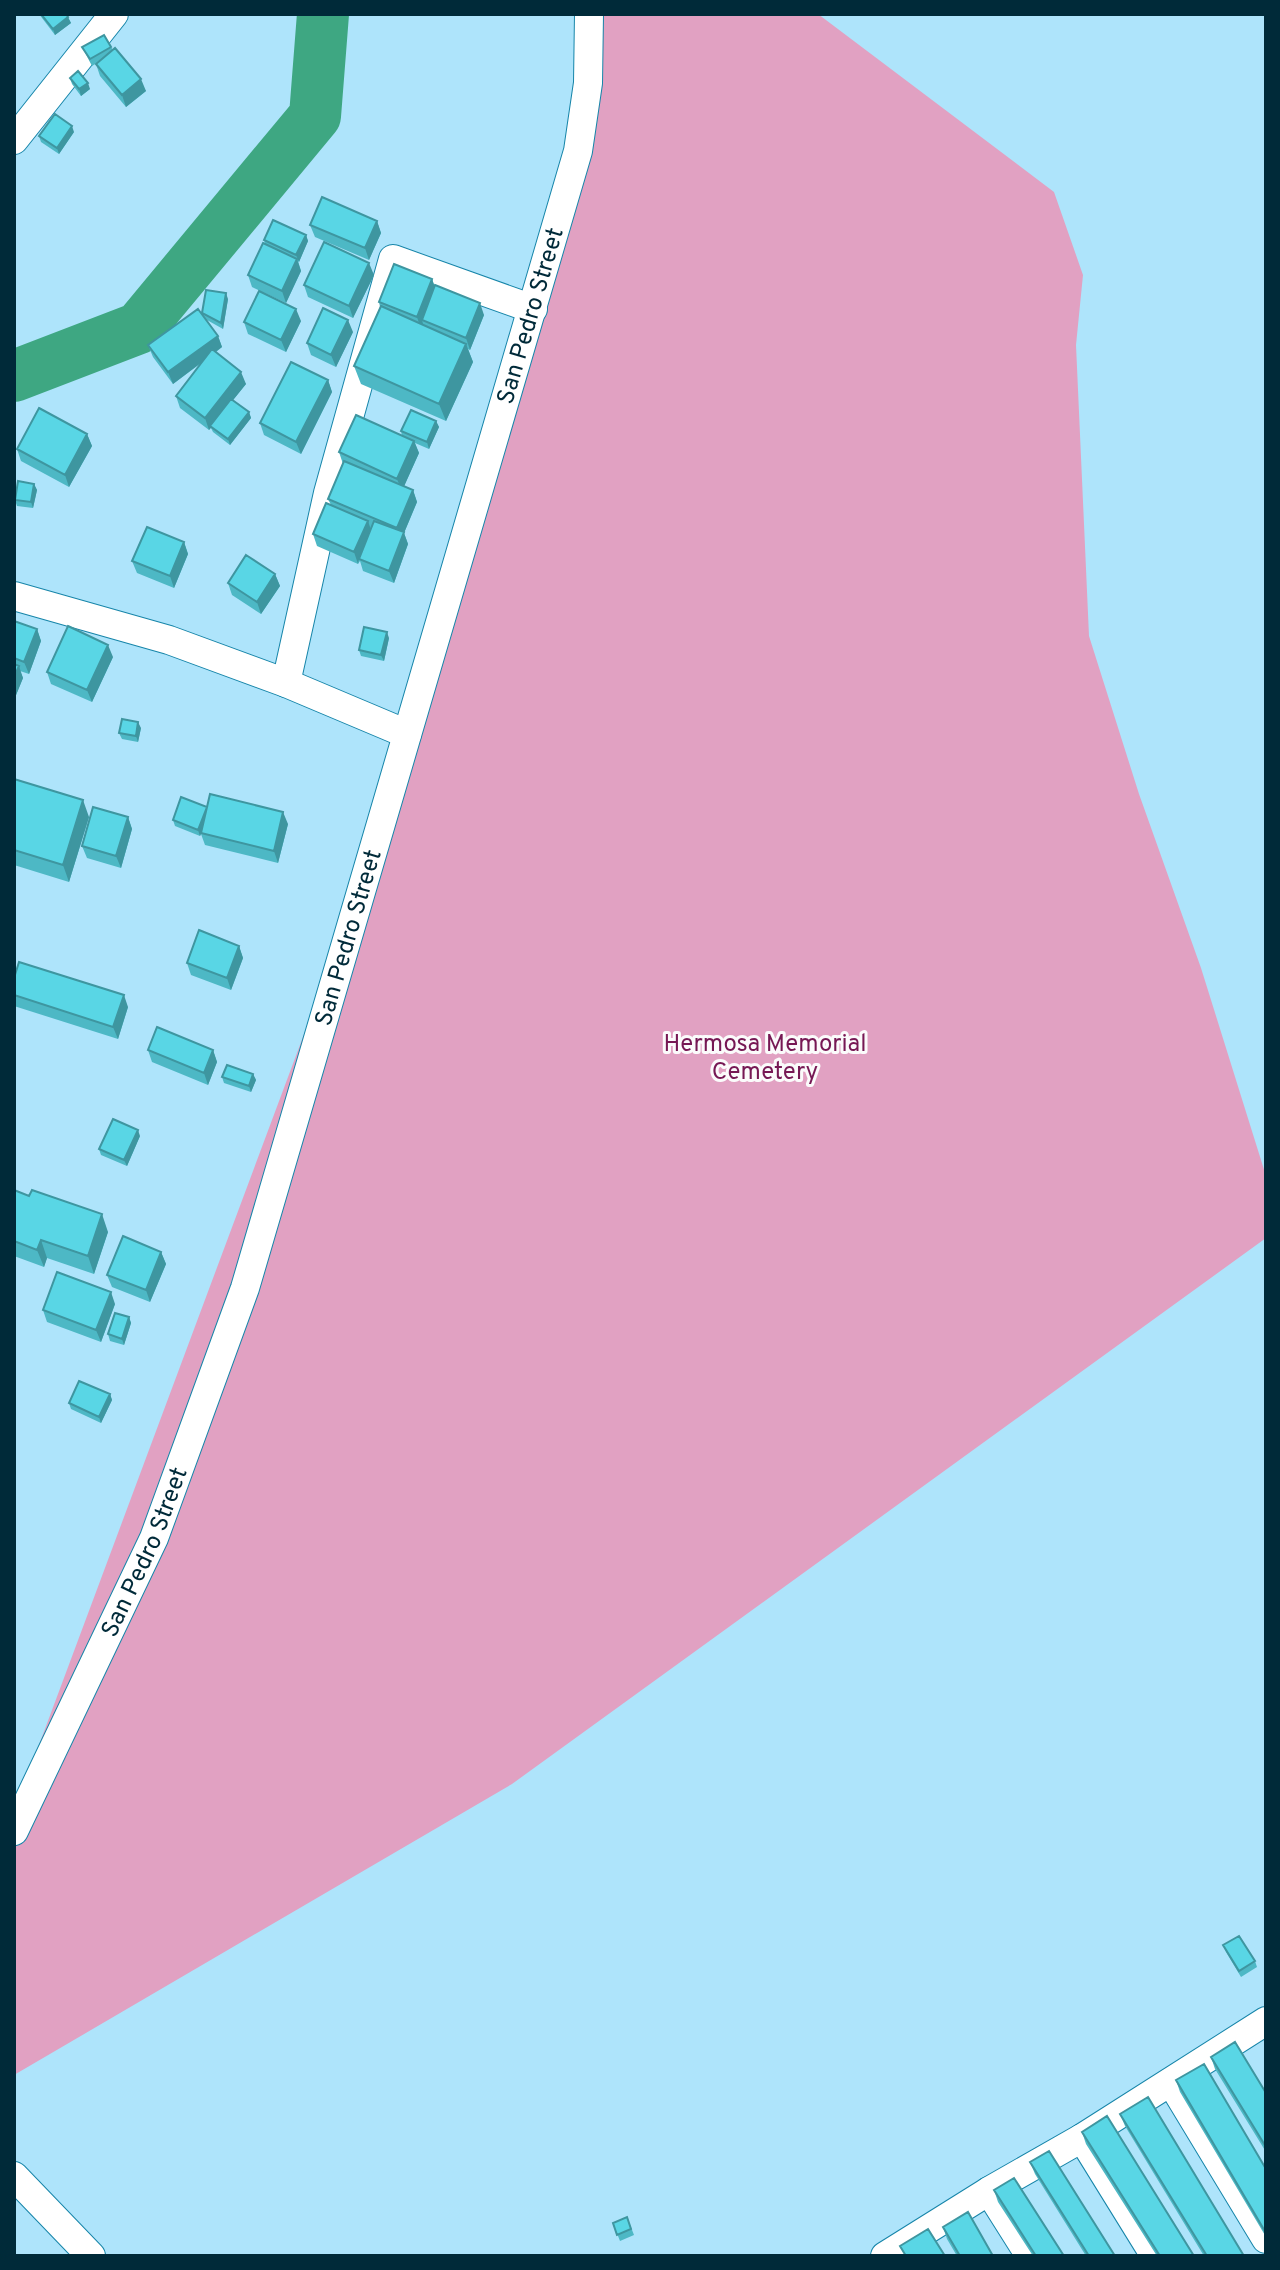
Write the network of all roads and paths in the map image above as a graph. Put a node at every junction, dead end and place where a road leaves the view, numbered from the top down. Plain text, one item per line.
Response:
1 (114, 14) edge
2 (589, 14) edge
3 (14, 140) edge
4 (533, 309) junction
5 (14, 596) edge
6 (286, 683) junction
7 (407, 734) junction
8 (14, 1831) edge
9 (1265, 2023) edge
10 (1171, 2082) junction
11 (1082, 2138) junction
12 (14, 2176) edge
13 (989, 2191) junction
14 (1266, 2239) edge
15 (894, 2254) edge
16 (91, 2256) edge
17 (1030, 2256) edge
18 (1155, 2256) edge

1 - 3 street
2 - 4 street, San Pedro Street
4 - 6 street
4 - 7 street, San Pedro Street
5 - 6 street
6 - 7 street
7 - 8 street, San Pedro Street
9 - 10 street
10 - 11 street
10 - 14 street
11 - 13 street
11 - 18 street
12 - 16 street
13 - 15 street
13 - 17 street

